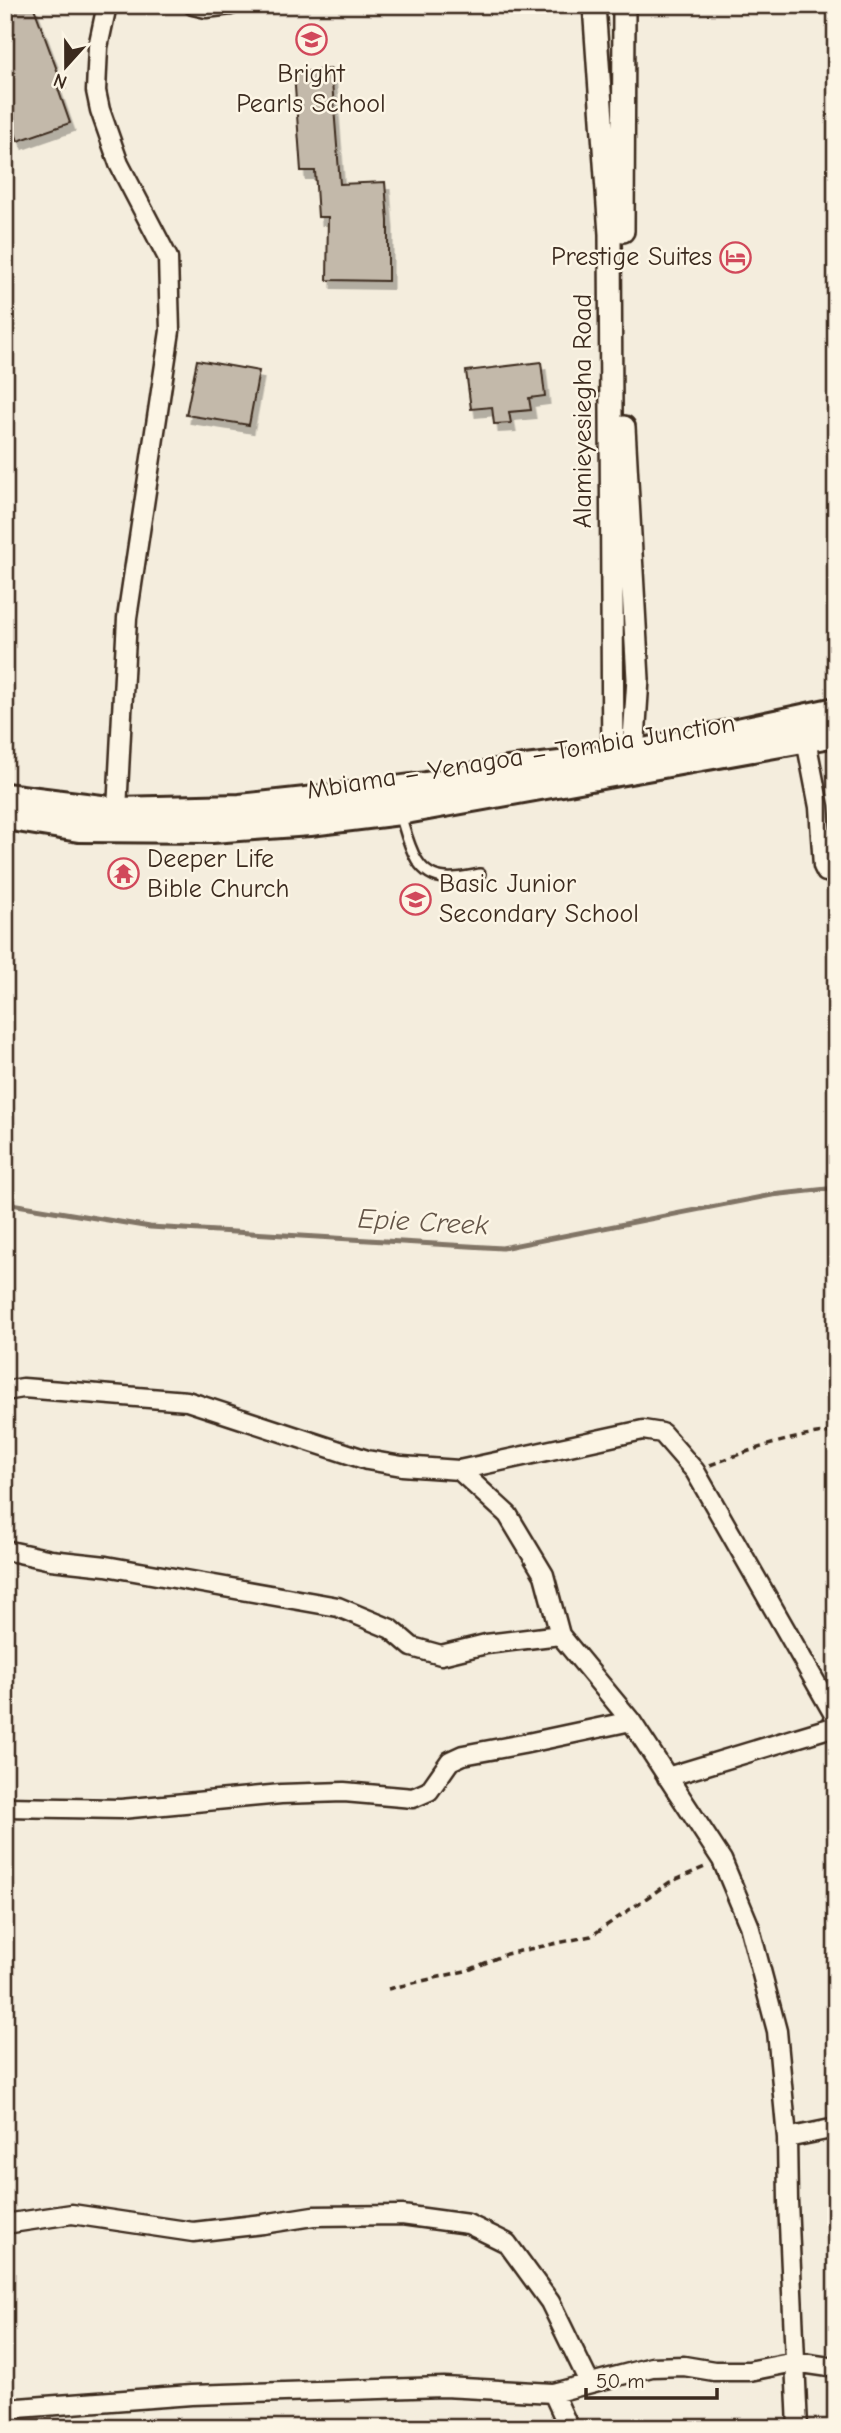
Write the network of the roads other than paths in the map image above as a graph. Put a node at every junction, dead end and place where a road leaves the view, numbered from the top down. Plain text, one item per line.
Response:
1 (107, 5) edge
2 (193, 5) edge
3 (231, 5) edge
4 (594, 5) edge
5 (624, 5) edge
6 (836, 710) edge
7 (836, 734) edge
8 (806, 740) junction
9 (622, 764) junction
10 (5, 796) edge
11 (117, 810) junction
12 (400, 812) junction
13 (5, 817) edge
14 (480, 874) dead end
15 (836, 874) edge
16 (5, 1391) edge
17 (459, 1471) junction
18 (5, 1550) edge
19 (560, 1635) junction
20 (836, 1718) edge
21 (631, 1721) junction
22 (836, 1726) edge
23 (667, 1777) junction
24 (5, 1807) edge
25 (836, 2128) edge
26 (787, 2138) junction
27 (5, 2224) edge
28 (795, 2362) junction
29 (836, 2368) edge
30 (589, 2382) junction
31 (553, 2393) junction
32 (5, 2409) edge
33 (569, 2428) edge
34 (798, 2428) edge

1 - 11 street
2 - 3 street
4 - 9 street, Alamieyesiegha Road
5 - 9 street, Alamieyesiegha Road
6 - 9 main road, Mbiama – Yenagoa – Tombia Junction
7 - 8 main road, Mbiama – Yenagoa – Tombia Junction
8 - 9 main road, Mbiama – Yenagoa – Tombia Junction
8 - 15 street
9 - 11 main road, Mbiama – Yenagoa – Tombia Junction
9 - 12 main road, Mbiama – Yenagoa – Tombia Junction
10 - 11 main road, Mbiama – Yenagoa – Tombia Junction
12 - 13 main road, Mbiama – Yenagoa – Tombia Junction
12 - 14 lane
16 - 17 street
17 - 19 street
17 - 20 street
18 - 19 street
19 - 21 street
21 - 23 street
21 - 24 street
22 - 23 street
23 - 26 street
25 - 26 street
26 - 28 street
27 - 30 street
28 - 29 street
28 - 30 street
28 - 34 street
30 - 31 street
31 - 32 street
31 - 33 street

